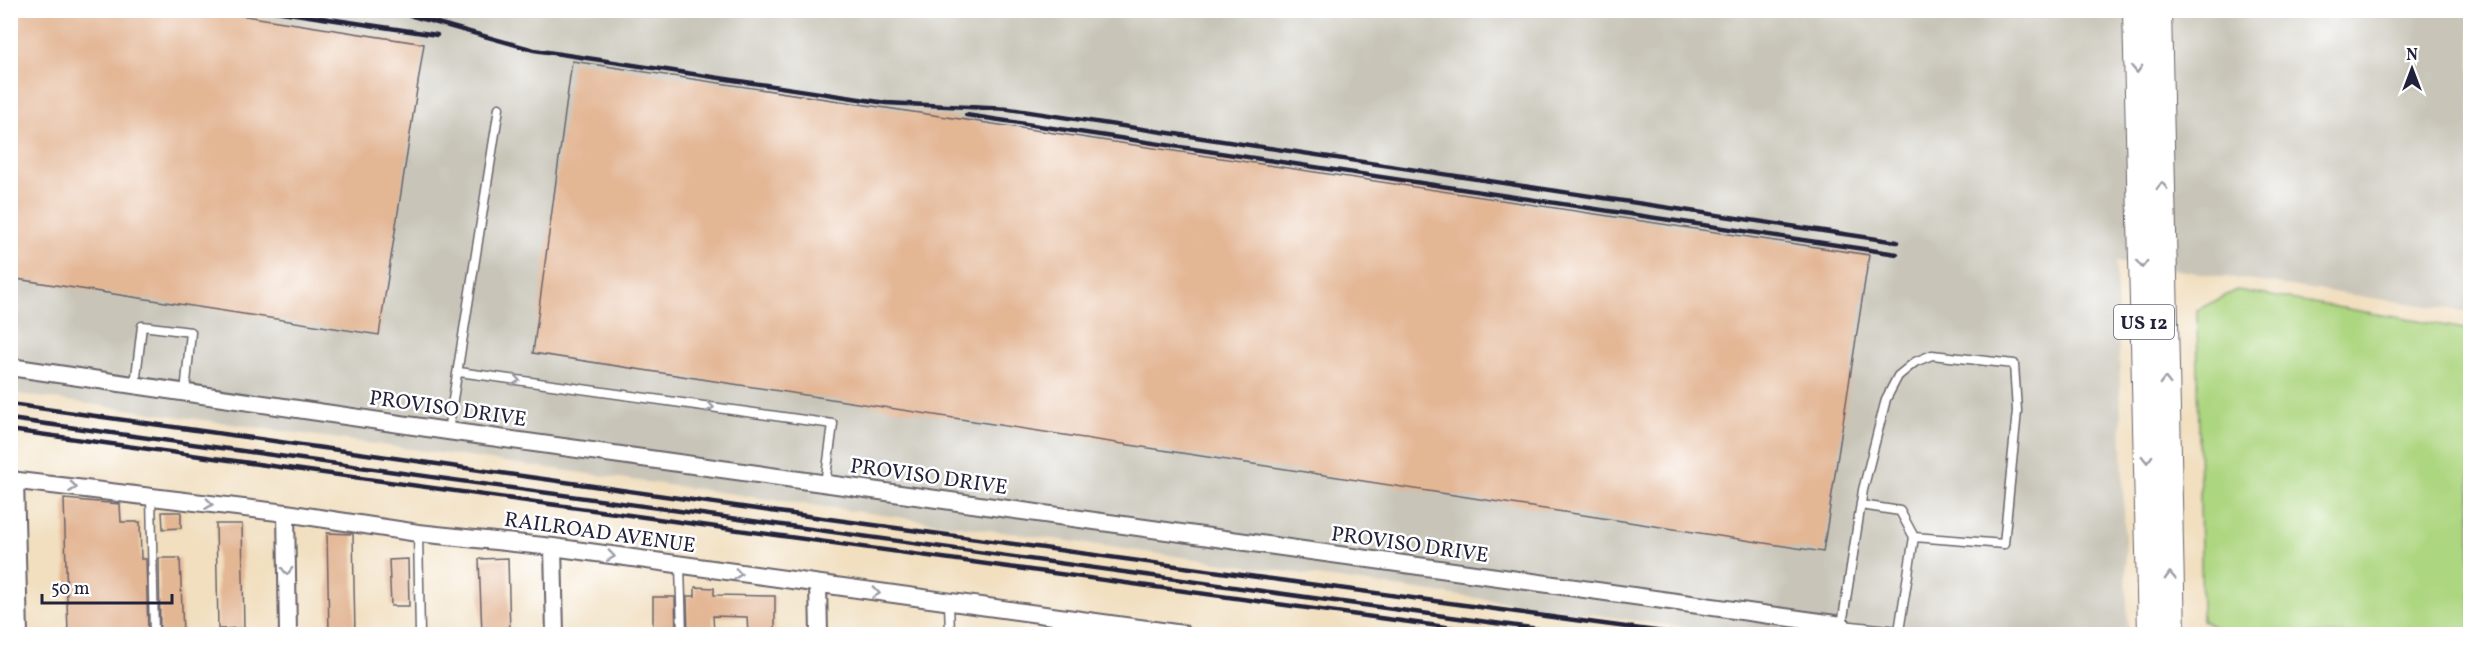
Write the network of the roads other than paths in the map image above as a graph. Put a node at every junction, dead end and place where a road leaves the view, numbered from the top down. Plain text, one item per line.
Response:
1 (2136, 10) edge
2 (2158, 10) edge
3 (499, 108) dead end
4 (10, 367) edge
5 (459, 372) junction
6 (135, 386) junction
7 (185, 393) junction
8 (448, 431) junction
9 (13, 480) edge
10 (825, 484) junction
11 (151, 497) junction
12 (1861, 505) junction
13 (286, 513) junction
14 (418, 533) junction
15 (1914, 537) junction
16 (553, 547) junction
17 (680, 566) junction
18 (818, 584) junction
19 (949, 603) junction
20 (1842, 626) junction
21 (1084, 628) edge
22 (19, 634) edge
23 (154, 634) edge
24 (288, 634) edge
25 (420, 634) edge
26 (555, 634) edge
27 (682, 634) edge
28 (819, 634) edge
29 (950, 634) edge
30 (1183, 634) edge
31 (2151, 634) edge
32 (2172, 634) edge

1 -> 31 main road, US 12
32 -> 2 main road, US 12
3 - 5 lane
4 - 6 street, PROVISO DRIVE
5 - 8 lane
5 -> 10 lane
6 - 7 street, PROVISO DRIVE
6 - 7 lane
7 - 8 street, PROVISO DRIVE
8 - 10 street, PROVISO DRIVE
9 -> 11 street, RAILROAD AVENUE
9 - 22 street
10 - 20 street, PROVISO DRIVE
11 -> 13 street, RAILROAD AVENUE
11 - 23 lane
12 - 15 lane
12 - 15 lane
12 - 20 lane
13 - 14 street, RAILROAD AVENUE
13 -> 24 street
14 - 16 street, RAILROAD AVENUE
14 - 25 lane
15 - 20 lane
16 -> 17 street, RAILROAD AVENUE
16 - 26 street
17 -> 18 street, RAILROAD AVENUE
17 - 27 lane
18 -> 19 street, RAILROAD AVENUE
18 - 28 street
19 - 21 street, RAILROAD AVENUE
19 - 29 lane
21 - 30 street, RAILROAD AVENUE

